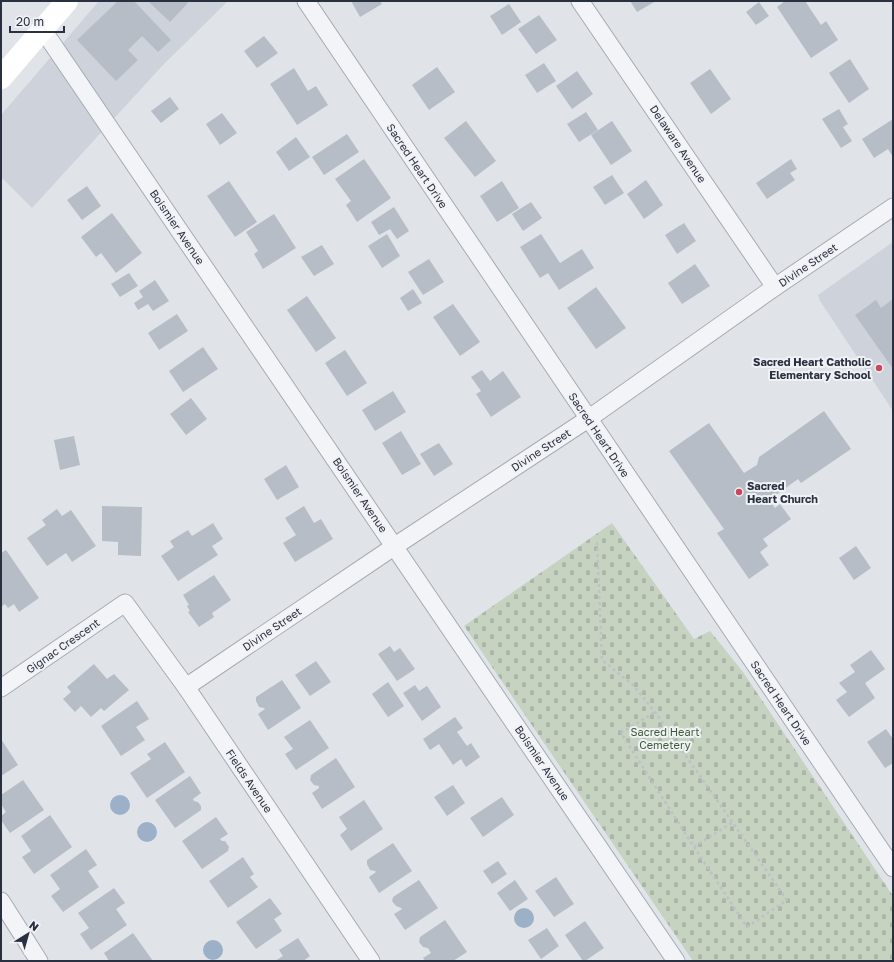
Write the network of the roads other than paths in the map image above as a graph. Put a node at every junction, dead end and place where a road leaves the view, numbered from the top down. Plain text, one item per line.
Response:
1 (67, 1) edge
2 (306, 1) edge
3 (580, 1) edge
4 (43, 30) junction
5 (1, 78) edge
6 (893, 207) edge
7 (775, 287) junction
8 (588, 419) junction
9 (395, 546) junction
10 (125, 603) joint
11 (186, 686) junction
12 (1, 688) edge
13 (893, 868) edge
14 (1, 901) edge
15 (39, 961) edge
16 (371, 961) edge
17 (676, 961) edge

1 - 4 main road
2 - 8 street, Sacred Heart Drive
3 - 7 street, Delaware Avenue
4 - 5 main road
4 - 9 street, Boismier Avenue
6 - 7 street, Divine Street
7 - 8 street, Divine Street
8 - 9 street, Divine Street
8 - 13 street, Sacred Heart Drive
9 - 11 street, Divine Street
9 - 17 street, Boismier Avenue
10 - 11 street, Fields Avenue
10 - 12 street, Gignac Crescent
11 - 16 street, Fields Avenue
14 - 15 street

